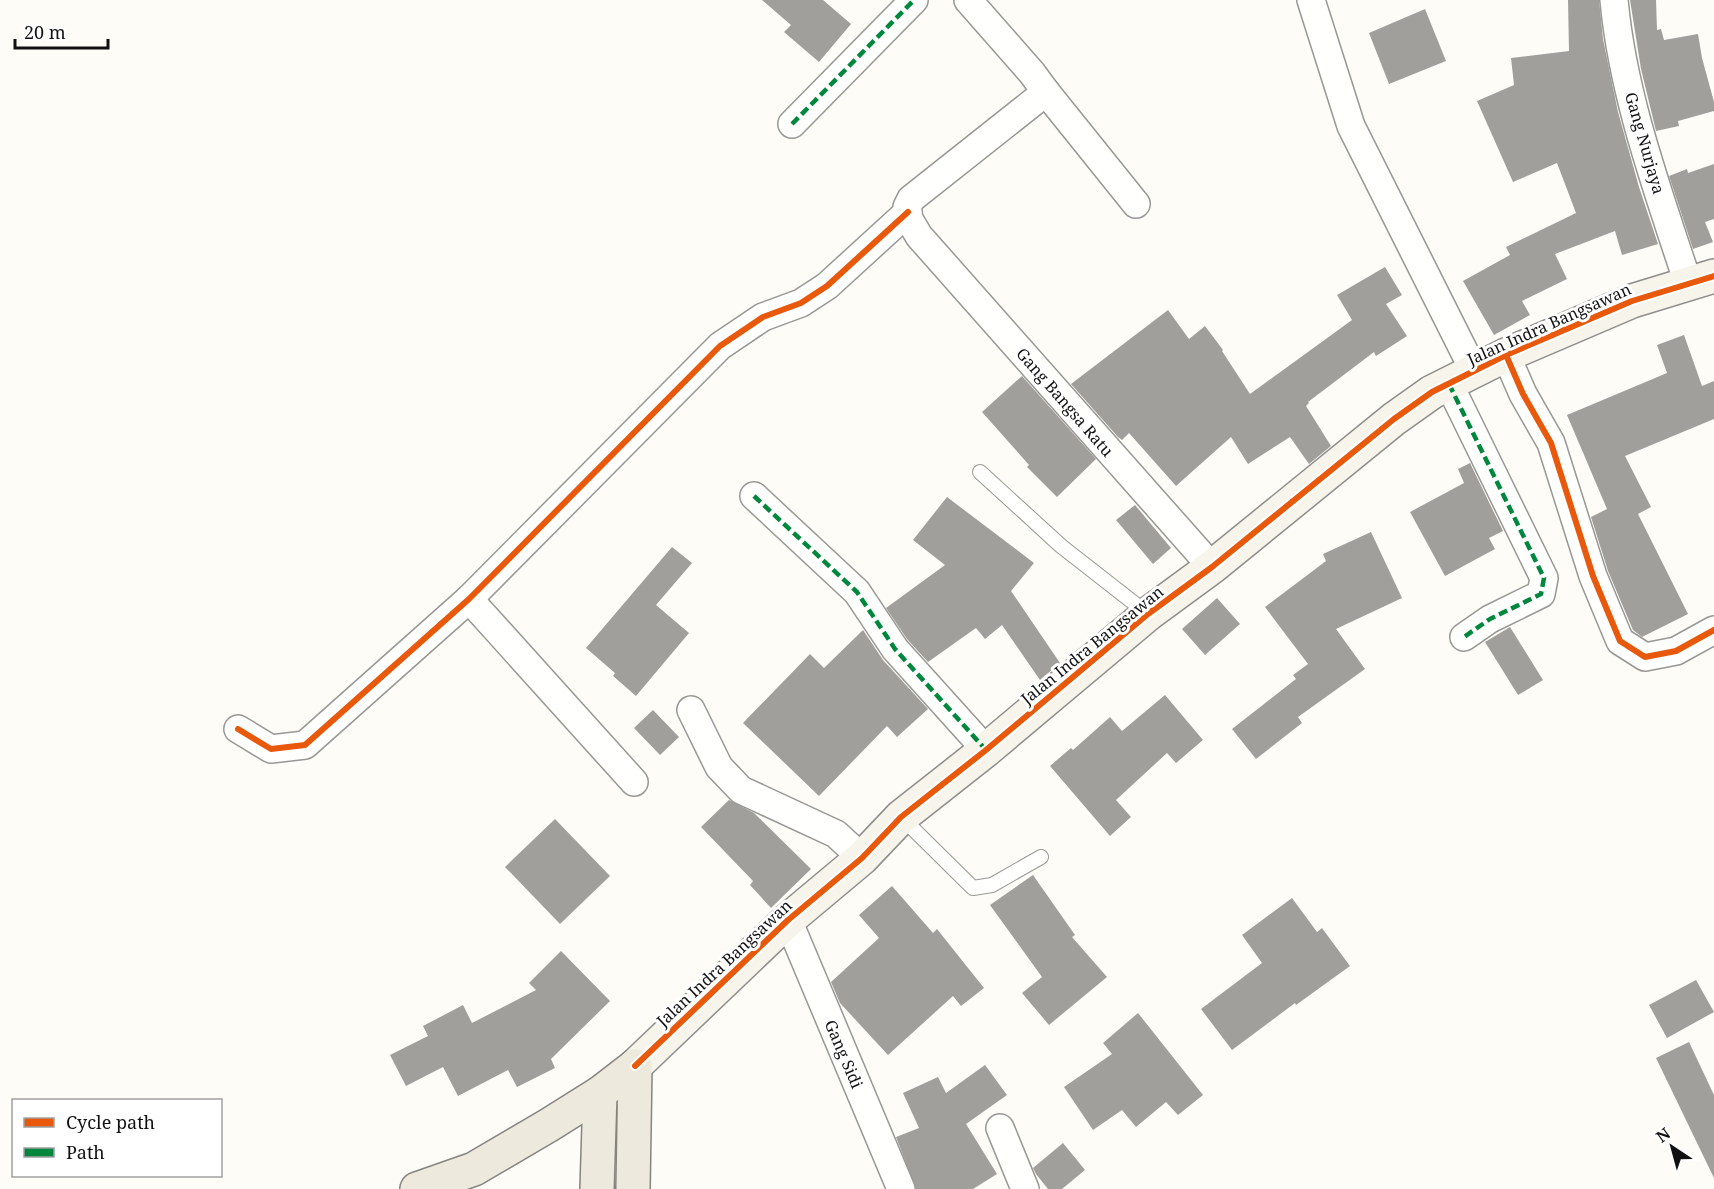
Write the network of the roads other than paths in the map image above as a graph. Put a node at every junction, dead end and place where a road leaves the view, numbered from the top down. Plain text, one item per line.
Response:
1 (914, 0) edge
2 (968, 0) edge
3 (1311, 0) edge
4 (1614, 0) edge
5 (1046, 92) junction
6 (792, 124) dead end
7 (1136, 204) dead end
8 (913, 224) junction
9 (1701, 280) edge
10 (1506, 355) junction
11 (1461, 377) junction
12 (980, 472) dead end
13 (754, 496) dead end
14 (1212, 567) junction
15 (469, 599) junction
16 (1148, 614) junction
17 (1714, 630) edge
18 (1464, 637) dead end
19 (692, 710) dead end
20 (238, 729) dead end
21 (986, 750) junction
22 (634, 782) dead end
23 (901, 817) junction
24 (1041, 857) dead end
25 (861, 858) junction
26 (788, 920) junction
27 (635, 1066) junction
28 (600, 1093) junction
29 (1000, 1128) dead end
30 (597, 1186) edge
31 (633, 1188) edge
32 (417, 1189) edge
33 (901, 1189) edge
34 (1025, 1189) edge

1 - 6 street
2 - 5 street
3 - 11 street
4 - 9 street, Gang Nurjaya
5 - 7 street
5 - 8 street
8 - 14 street, Gang Bangsa Ratu
8 - 15 street
9 - 10 street, Jalan Indra Bangsawan
10 - 11 street, Jalan Indra Bangsawan
10 - 17 street
11 - 14 street, Jalan Indra Bangsawan
11 - 18 street
12 - 16 lane
13 - 21 street
14 - 16 street, Jalan Indra Bangsawan
15 - 20 street
15 - 22 street
16 - 21 street, Jalan Indra Bangsawan
19 - 25 street
21 - 23 street, Jalan Indra Bangsawan
23 - 24 lane
23 - 25 street, Jalan Indra Bangsawan
25 - 26 street, Jalan Indra Bangsawan
26 - 27 street, Jalan Indra Bangsawan
26 - 33 street, Gang Sidi
27 - 28 main road, Jalan Indra Bangsawan
27 - 31 main road
28 - 30 main road
28 - 32 main road, Jalan Indra Bangsawan
29 - 34 street

